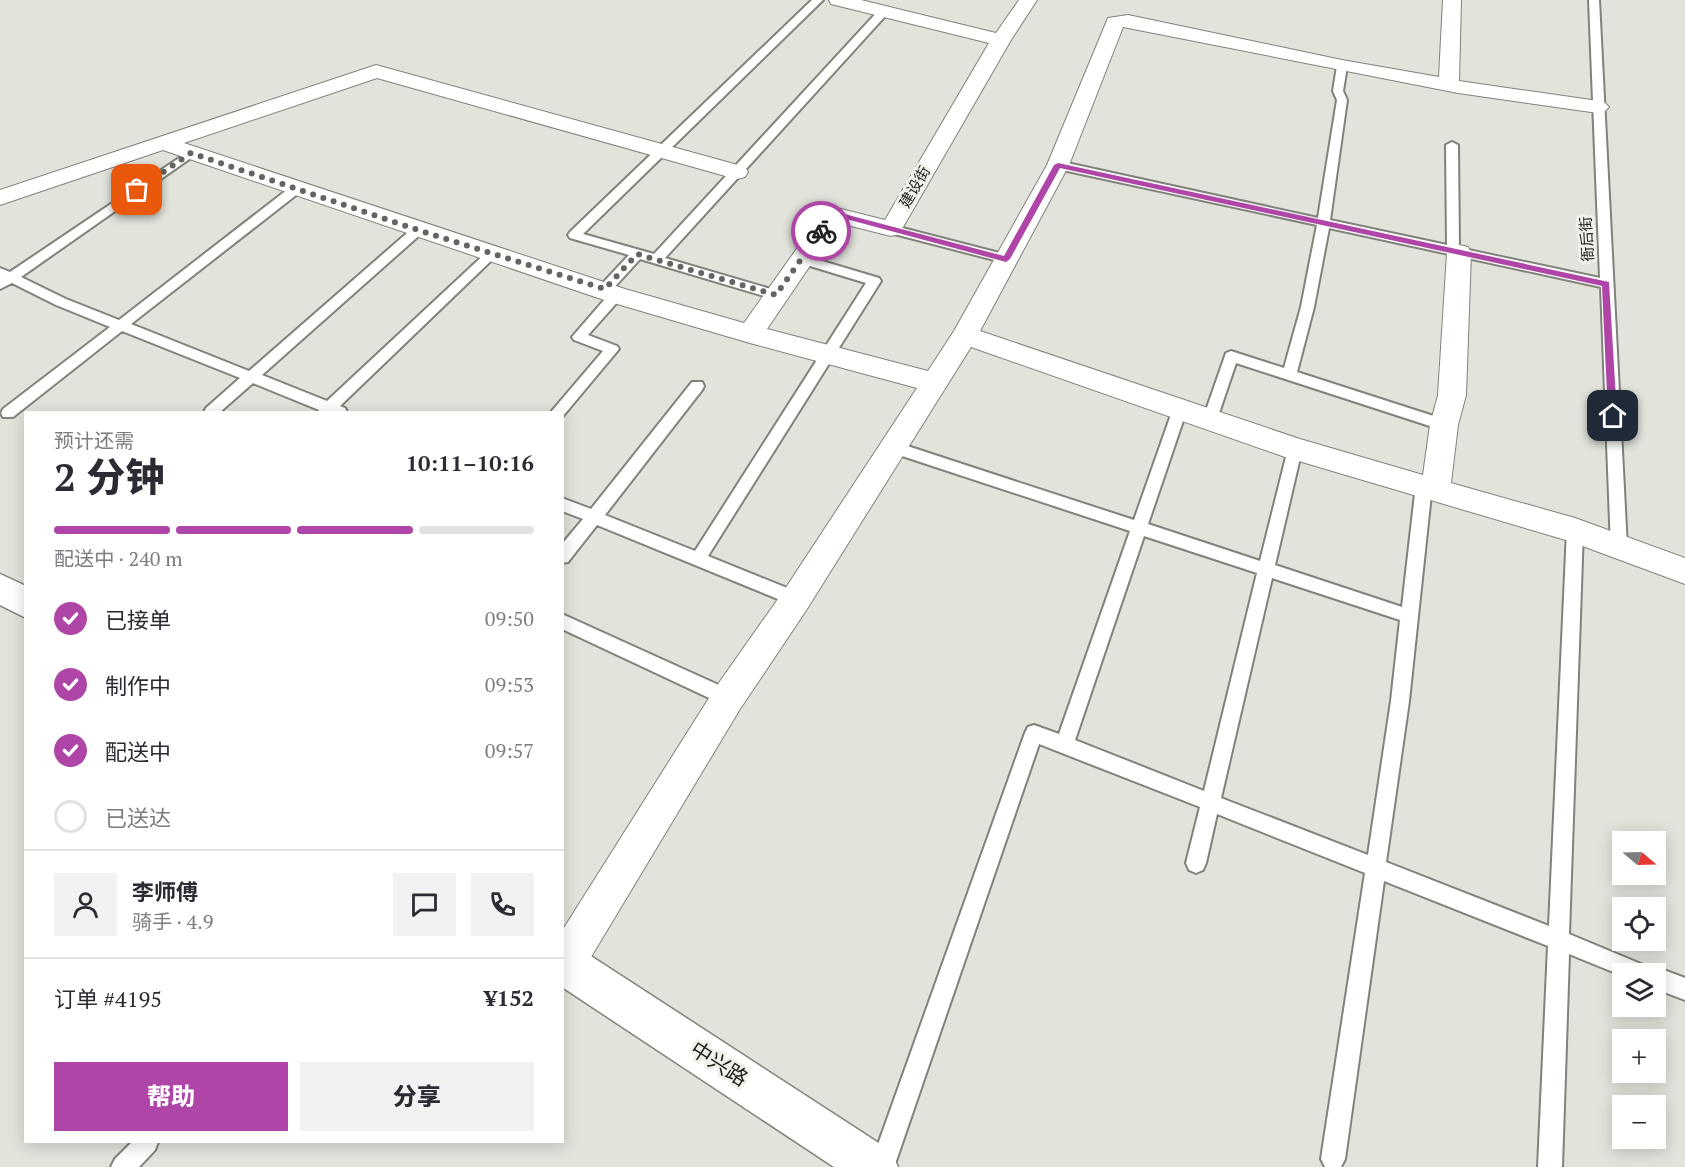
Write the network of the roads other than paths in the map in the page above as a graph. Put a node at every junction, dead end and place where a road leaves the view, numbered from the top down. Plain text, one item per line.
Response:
1 (818, 0) edge
2 (838, 0) edge
3 (1028, 0) edge
4 (1452, 0) edge
5 (1594, 0) edge
6 (884, 11) junction
7 (1001, 40) junction
8 (1342, 66) junction
9 (1449, 85) junction
10 (1598, 107) junction
11 (162, 143) junction
12 (1452, 145) dead end
13 (662, 150) junction
14 (191, 153) junction
15 (1058, 165) junction
16 (737, 172) junction
17 (296, 189) junction
18 (0, 198) edge
19 (833, 214) joint
20 (1324, 224) junction
21 (891, 229) junction
22 (418, 230) junction
23 (1456, 252) junction
24 (492, 254) junction
25 (637, 254) junction
26 (801, 259) junction
27 (1006, 259) junction
28 (656, 260) junction
29 (4, 278) edge
30 (1606, 284) junction
31 (611, 292) junction
32 (776, 295) junction
33 (120, 326) junction
34 (750, 334) junction
35 (965, 335) junction
36 (828, 354) junction
37 (1289, 375) junction
38 (252, 376) junction
39 (933, 382) junction
40 (697, 386) dead end
41 (1180, 409) junction
42 (212, 411) edge
43 (332, 411) edge
44 (559, 411) edge
45 (8, 413) dead end
46 (1210, 419) junction
47 (1444, 425) junction
48 (892, 447) junction
49 (1295, 449) junction
50 (1430, 487) junction
51 (564, 505) edge
52 (594, 517) junction
53 (1140, 528) junction
54 (1575, 530) junction
55 (1619, 548) junction
56 (564, 554) edge
57 (698, 559) junction
58 (1266, 569) junction
59 (1685, 571) edge
60 (0, 588) edge
61 (796, 599) junction
62 (24, 603) edge
63 (1409, 616) junction
64 (564, 622) edge
65 (728, 698) junction
66 (1064, 745) junction
67 (1211, 803) junction
68 (1196, 863) dead end
69 (1375, 867) junction
70 (1560, 940) junction
71 (564, 963) edge
72 (1618, 963) edge
73 (1666, 982) edge
74 (1685, 989) edge
75 (146, 1143) edge
76 (1333, 1159) dead end
77 (123, 1167) edge
78 (875, 1167) edge
79 (882, 1167) edge
80 (1550, 1167) edge

1 - 13 lane
2 - 6 street
3 - 7 street, 建设街
4 - 9 street
5 - 10 lane, 衙后街
6 - 7 street
6 - 16 lane
7 - 21 street, 建设街
8 - 9 street
8 - 15 street
8 - 20 lane
9 - 10 street
10 - 30 lane, 衙后街
11 - 13 street
11 - 14 street
11 - 18 street
12 - 23 lane
13 - 16 street
13 - 25 lane
14 - 17 street
14 - 29 lane
15 - 20 lane
15 - 27 street
16 - 28 lane
17 - 22 street
17 - 33 lane
19 - 21 lane
19 - 26 street
20 - 23 lane
20 - 37 lane
21 - 27 lane
22 - 24 street
22 - 38 lane
23 - 30 lane
23 - 47 street
24 - 31 street
24 - 43 lane
25 - 28 lane
25 - 31 lane
26 - 32 street
26 - 36 lane
27 - 35 street
28 - 32 lane
29 - 33 lane
30 - 55 lane, 衙后街
31 - 34 street
31 - 44 lane
32 - 34 street
33 - 38 lane
33 - 45 lane
34 - 36 street
35 - 39 street
35 - 41 street
36 - 39 street
36 - 57 lane
37 - 46 lane
37 - 47 lane
38 - 42 lane
38 - 43 lane
39 - 48 street
40 - 52 lane
41 - 46 street
41 - 53 lane
46 - 49 street
47 - 50 street
48 - 53 lane
48 - 61 street
49 - 50 street
49 - 58 lane
50 - 54 street
50 - 63 lane
51 - 52 lane
52 - 56 lane
52 - 57 lane
53 - 58 lane
53 - 66 lane
54 - 55 street
54 - 70 lane
55 - 59 street
57 - 61 lane
58 - 63 lane
58 - 67 lane
60 - 62 main road
61 - 65 street
63 - 69 lane
64 - 65 lane
65 - 71 street
66 - 67 lane
66 - 79 lane
67 - 68 lane
67 - 69 lane
69 - 70 lane
69 - 76 lane
70 - 72 lane
70 - 80 lane
71 - 78 main road, 中兴路
73 - 74 lane
75 - 77 lane

